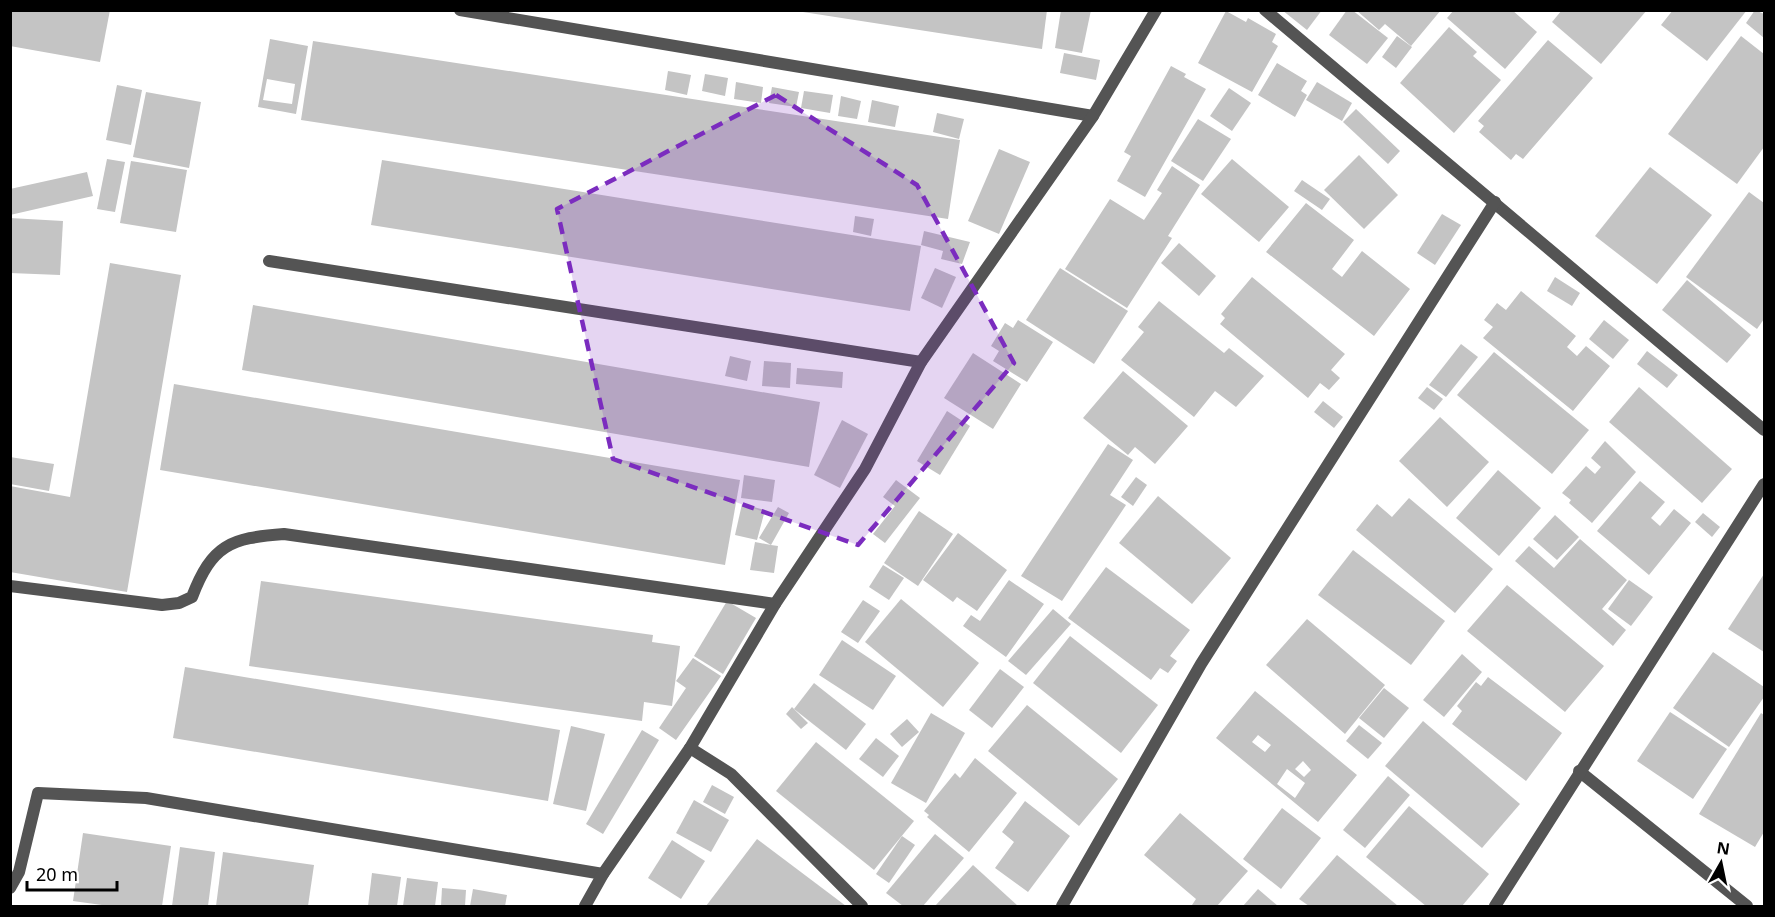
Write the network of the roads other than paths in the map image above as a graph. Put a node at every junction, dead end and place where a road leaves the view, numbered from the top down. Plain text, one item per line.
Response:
1 (460, 10) edge
2 (1156, 10) edge
3 (1265, 10) edge
4 (1093, 116) junction
5 (1495, 202) junction
6 (269, 261) dead end
7 (921, 362) junction
8 (1764, 430) edge
9 (1764, 484) edge
10 (10, 586) edge
11 (775, 604) junction
12 (690, 748) junction
13 (1579, 771) junction
14 (603, 874) junction
15 (10, 888) edge
16 (585, 906) edge
17 (861, 906) edge
18 (1062, 906) edge
19 (1495, 906) edge
20 (1747, 906) edge

1 - 4 street
2 - 4 street
3 - 5 street
4 - 7 street
5 - 8 street
5 - 18 street
6 - 7 street
7 - 11 street
9 - 13 street
10 - 11 street
11 - 12 street
12 - 14 street
12 - 17 street
13 - 19 street
13 - 20 street
14 - 15 street
14 - 16 street

